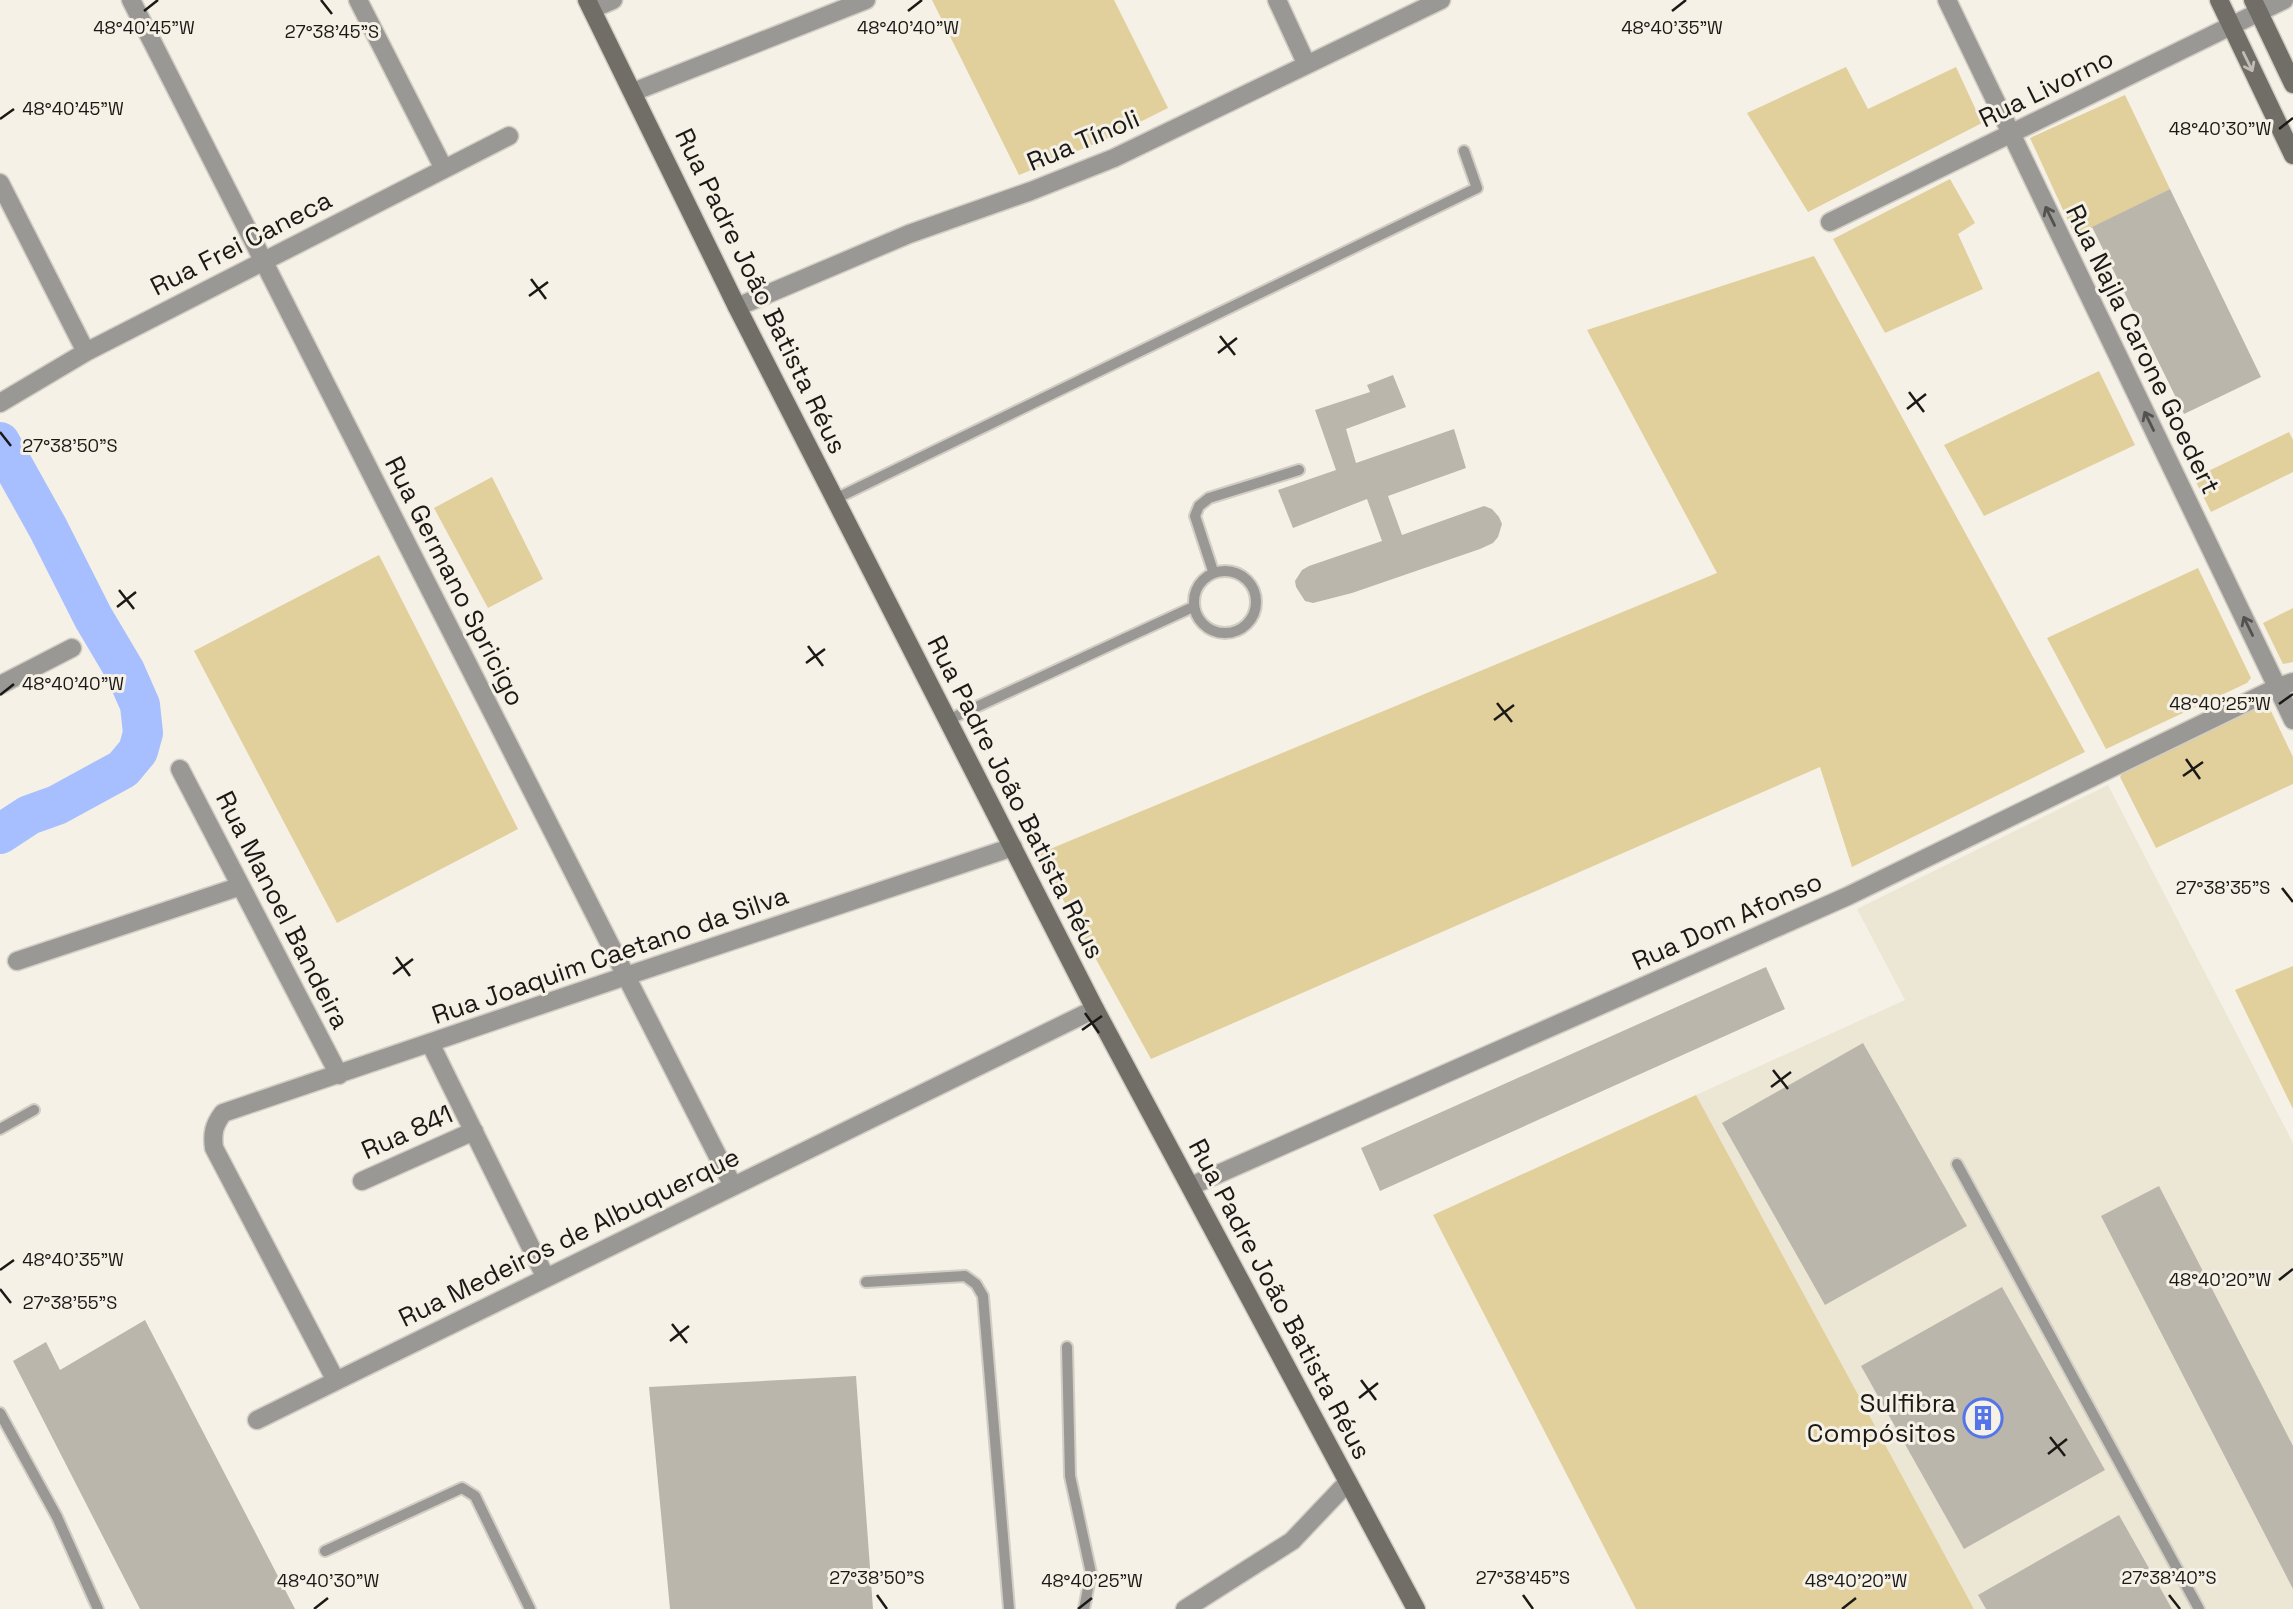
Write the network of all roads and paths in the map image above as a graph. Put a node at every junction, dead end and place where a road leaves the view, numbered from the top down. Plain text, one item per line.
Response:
1 (131, 0) edge
2 (358, 0) edge
3 (613, 0) edge
4 (866, 0) edge
5 (1277, 0) edge
6 (1441, 0) edge
7 (1947, 0) edge
8 (2219, 0) edge
9 (2284, 0) edge
10 (589, 5) edge
11 (2256, 6) edge
12 (2231, 26) junction
13 (1307, 63) junction
14 (2293, 84) edge
15 (633, 92) junction
16 (2011, 135) junction
17 (509, 136) dead end
18 (1464, 151) dead end
19 (2293, 155) edge
20 (444, 169) junction
21 (0, 183) edge
22 (1830, 222) dead end
23 (263, 261) junction
24 (737, 307) junction
25 (86, 352) junction
26 (0, 403) edge
27 (1299, 470) dead end
28 (835, 499) junction
29 (1213, 571) junction
30 (1193, 607) junction
31 (72, 648) dead end
32 (0, 685) edge
33 (2286, 685) edge
34 (948, 720) junction
35 (2293, 720) edge
36 (180, 769) dead end
37 (1013, 847) junction
38 (241, 886) junction
39 (17, 961) dead end
40 (626, 976) junction
41 (1095, 1009) junction
42 (430, 1043) junction
43 (339, 1075) junction
44 (33, 1110) dead end
45 (0, 1129) edge
46 (474, 1131) junction
47 (1957, 1164) dead end
48 (362, 1181) dead end
49 (733, 1186) junction
50 (1191, 1186) junction
51 (546, 1278) junction
52 (866, 1282) dead end
53 (1067, 1347) dead end
54 (336, 1381) junction
55 (0, 1413) edge
56 (257, 1420) dead end
57 (1348, 1482) junction
58 (325, 1551) dead end
59 (98, 1609) edge
60 (530, 1609) edge
61 (1009, 1609) edge
62 (1084, 1609) edge
63 (1185, 1609) edge
64 (1416, 1609) edge
65 (2199, 1609) edge

1 - 23 street, Rua Germano Spricigo
2 - 20 street
3 - 10 street
4 - 15 street
5 - 13 street
6 - 13 street, Rua Tínoli
7 - 16 street, Rua Najla Carone Goedert
8 - 12 main road
9 - 11 street, Rua Livorno
10 - 15 main road, Rua Padre João Batista Réus
11 - 12 street, Rua Livorno
11 - 14 main road
12 - 16 street, Rua Livorno
12 -> 19 main road
13 - 24 street, Rua Tínoli
15 - 24 main road, Rua Padre João Batista Réus
16 - 22 street, Rua Livorno
33 -> 16 street, Rua Najla Carone Goedert
17 - 20 street, Rua Frei Caneca
18 - 28 lane
20 - 23 street, Rua Frei Caneca
21 - 25 street
23 - 25 street, Rua Frei Caneca
23 - 40 street, Rua Germano Spricigo
24 - 28 main road, Rua Padre João Batista Réus
25 - 26 street, Rua Frei Caneca
27 - 29 lane
28 - 34 main road, Rua Padre João Batista Réus
29 - 30 lane
29 - 30 lane
30 - 34 lane
31 - 32 street
33 - 35 street, Rua Najla Carone Goedert
33 - 50 street, Rua Dom Afonso
34 - 37 main road, Rua Padre João Batista Réus
36 - 38 street, Rua Manoel Bandeira
37 - 40 street, Rua Joaquim Caetano da Silva
37 - 41 main road, Rua Padre João Batista Réus
38 - 39 street
38 - 43 street, Rua Manoel Bandeira
40 - 42 street, Rua Joaquim Caetano da Silva
40 - 49 street, Rua Germano Spricigo
41 - 49 street, Rua Medeiros de Albuquerque
41 - 50 main road, Rua Padre João Batista Réus
42 - 43 street, Rua Joaquim Caetano da Silva
42 - 46 street
43 - 54 street, Rua Joaquim Caetano da Silva
44 - 45 lane
46 - 48 street, Rua 841
46 - 51 street
47 - 65 lane
49 - 51 street, Rua Medeiros de Albuquerque
50 - 57 main road, Rua Padre João Batista Réus
51 - 54 street, Rua Medeiros de Albuquerque
52 - 61 lane
53 - 62 lane
54 - 56 street, Rua Medeiros de Albuquerque
55 - 59 lane
57 - 63 street
57 - 64 main road, Rua Padre João Batista Réus
58 - 60 lane

